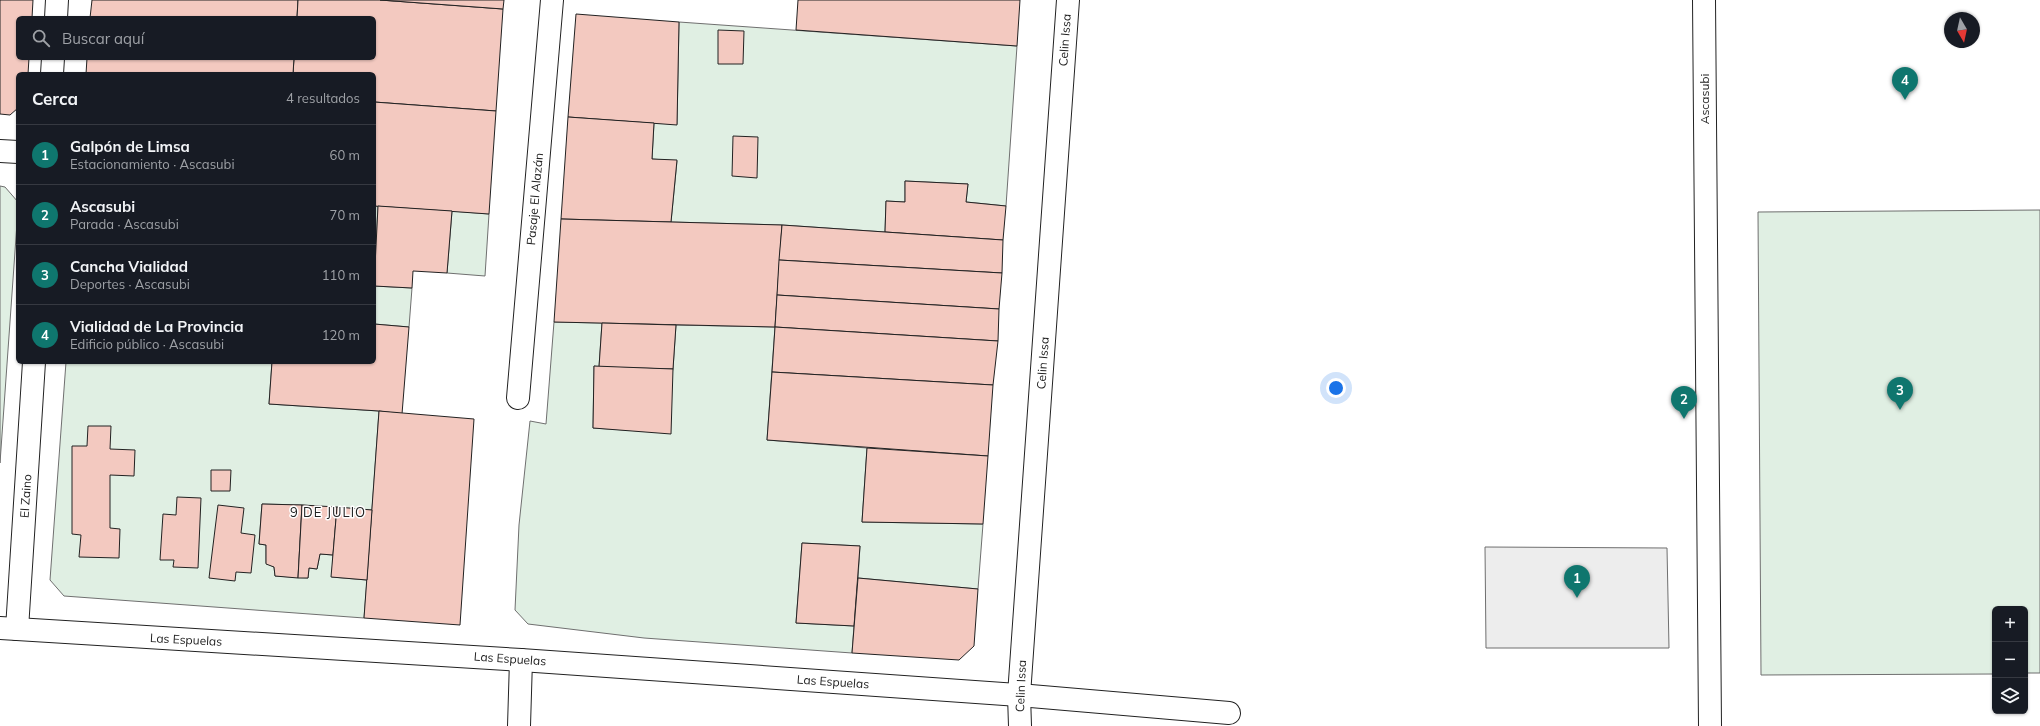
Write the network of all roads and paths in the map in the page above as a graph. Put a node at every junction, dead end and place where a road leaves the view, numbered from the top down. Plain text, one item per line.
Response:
1 (57, 0) edge
2 (552, 0) edge
3 (1068, 0) edge
4 (1704, 0) edge
5 (56, 16) edge
6 (54, 60) edge
7 (52, 72) edge
8 (0, 151) edge
9 (16, 152) edge
10 (34, 364) edge
11 (518, 398) dead end
12 (9, 629) edge
13 (521, 660) junction
14 (1019, 695) junction
15 (1229, 713) dead end
16 (519, 726) edge
17 (1020, 726) edge
18 (1710, 726) edge

1 - 5 street
2 - 11 street, Pasaje El Alazán
3 - 14 street, Celin Issa
4 - 18 street, Ascasubi
6 - 7 street
8 - 9 street
10 - 12 street, El Zaino
12 - 13 street, Las Espuelas
13 - 14 street, Las Espuelas
13 - 16 street
14 - 15 street, Las Espuelas
14 - 17 street, Celin Issa

